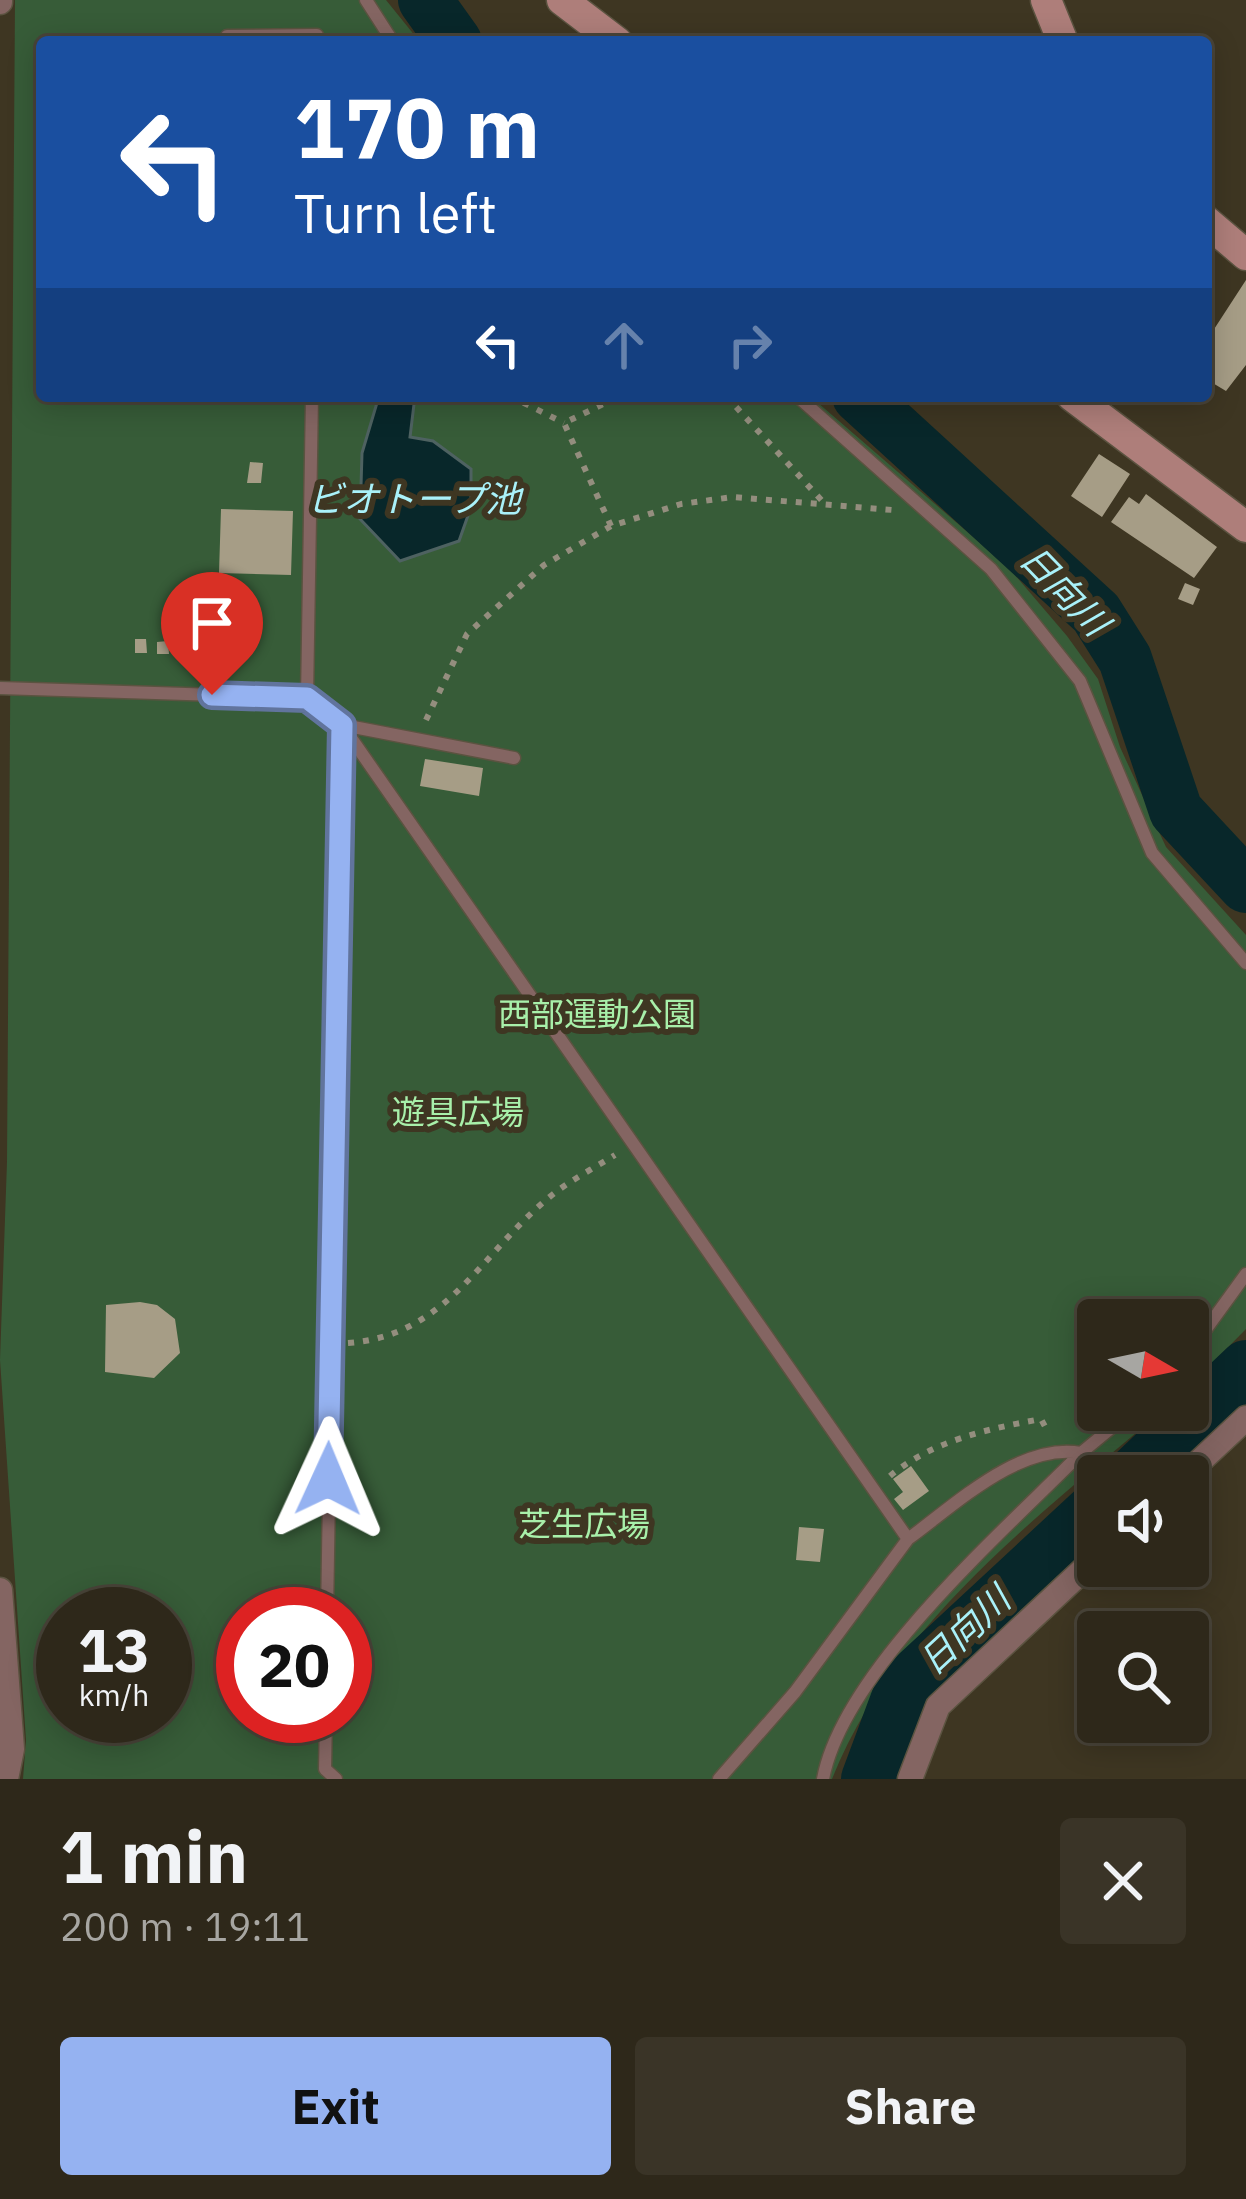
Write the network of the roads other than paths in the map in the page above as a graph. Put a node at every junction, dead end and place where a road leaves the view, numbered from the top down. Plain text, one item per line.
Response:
1 (366, 0) edge
2 (562, 0) edge
3 (1046, 0) edge
4 (227, 36) dead end
5 (317, 36) edge
6 (389, 36) edge
7 (609, 36) edge
8 (1061, 36) edge
9 (1212, 226) edge
10 (1246, 255) edge
11 (312, 402) edge
12 (804, 402) edge
13 (1080, 402) edge
14 (1246, 527) edge
15 (0, 688) edge
16 (307, 698) junction
17 (342, 725) junction
18 (514, 758) dead end
19 (1246, 963) edge
20 (1246, 1274) edge
21 (1209, 1325) edge
22 (1246, 1418) edge
23 (1108, 1431) edge
24 (1081, 1453) junction
25 (1206, 1455) edge
26 (908, 1539) junction
27 (1077, 1576) edge
28 (327, 1587) edge
29 (0, 1590) edge
30 (326, 1743) edge
31 (6, 1779) edge
32 (336, 1779) edge
33 (718, 1779) edge
34 (823, 1779) edge
35 (910, 1779) edge

1 - 6 lane
2 - 7 street
3 - 8 street
4 - 5 lane
9 - 10 street
11 - 16 lane
12 - 19 lane
13 - 14 street
15 - 16 lane
16 - 17 lane
17 - 18 lane
17 - 26 lane
17 - 28 lane
20 - 21 lane
22 - 25 street
23 - 24 lane
24 - 26 lane
24 - 34 lane
26 - 33 lane
27 - 35 street
29 - 31 street
30 - 32 lane

